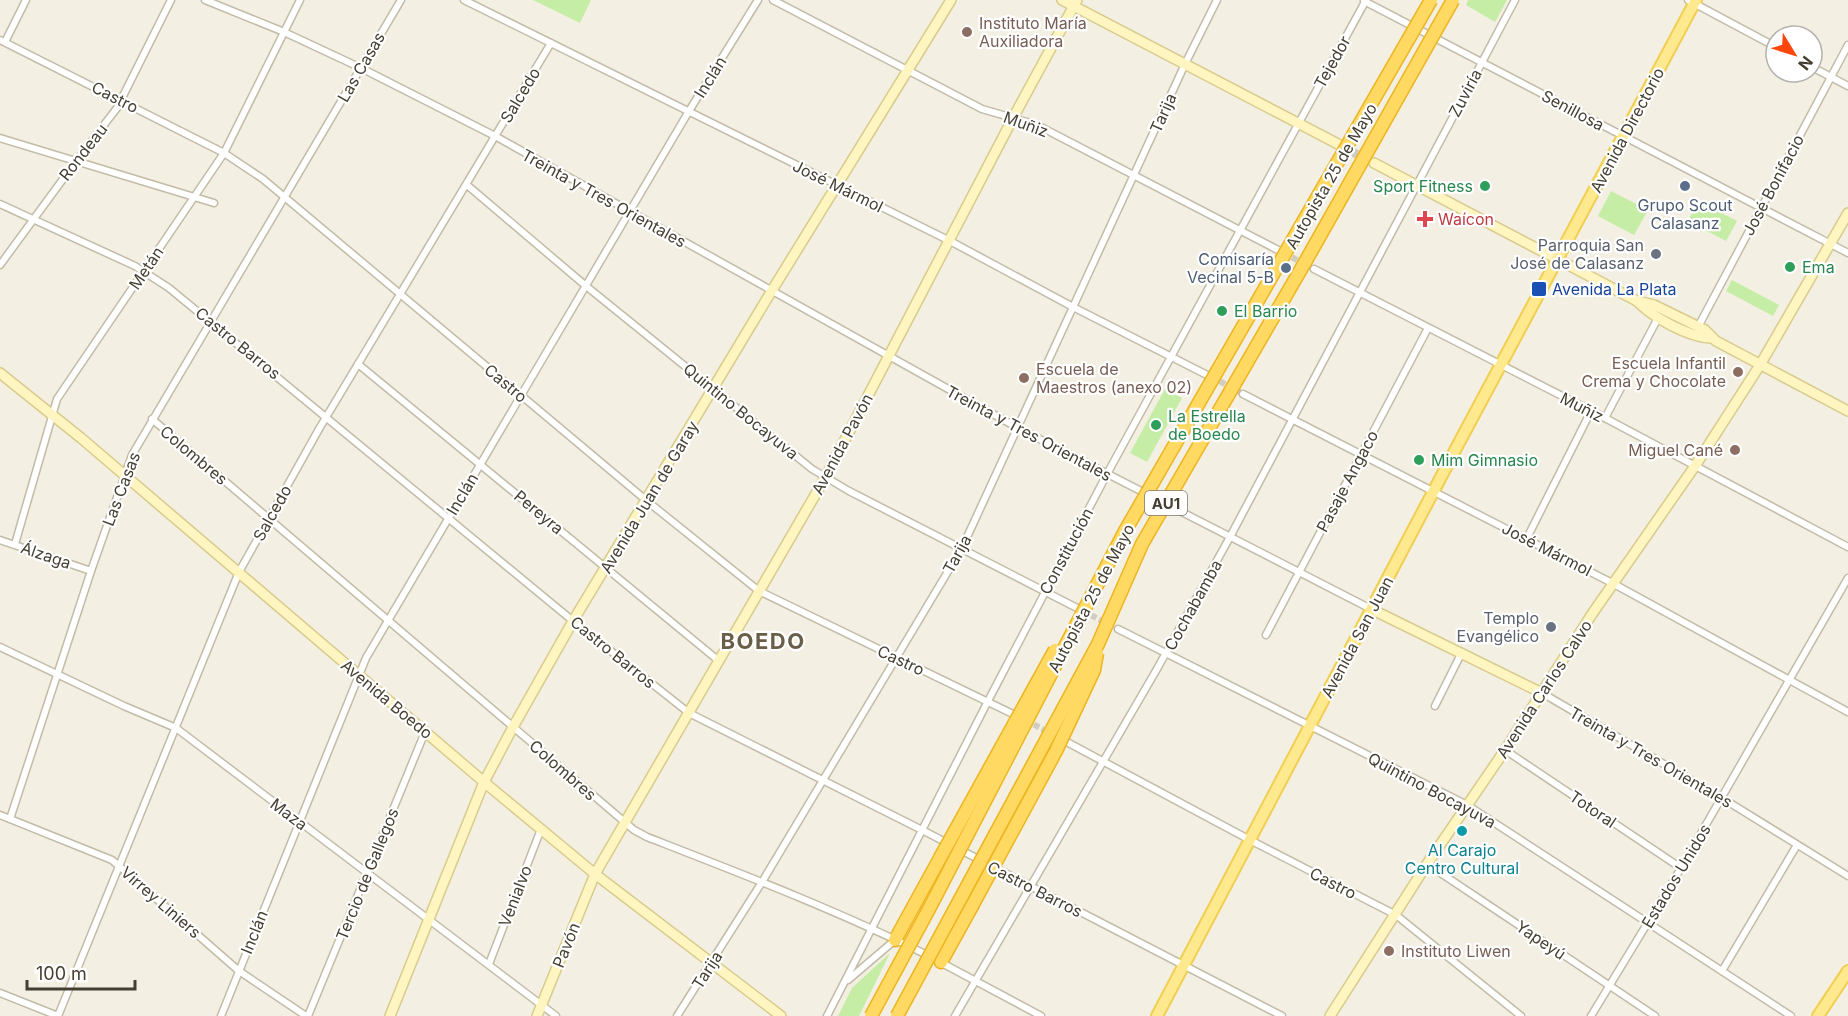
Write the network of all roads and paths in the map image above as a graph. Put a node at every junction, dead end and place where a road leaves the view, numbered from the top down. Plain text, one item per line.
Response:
1 (26, 0) edge
2 (171, 0) edge
3 (206, 0) edge
4 (300, 0) edge
5 (401, 0) edge
6 (464, 0) edge
7 (758, 0) edge
8 (773, 0) edge
9 (951, 0) edge
10 (1062, 0) edge
11 (1217, 0) edge
12 (1365, 0) edge
13 (1431, 0) edge
14 (1454, 0) edge
15 (1515, 0) edge
16 (1693, 1) edge
17 (1075, 3) edge
18 (284, 32) junction
19 (1764, 40) edge
20 (3, 41) edge
21 (551, 43) junction
22 (1848, 45) edge
23 (1482, 62) junction
24 (1185, 64) junction
25 (361, 68) junction
26 (908, 71) junction
27 (1824, 73) edge
28 (1831, 77) junction
29 (1848, 86) edge
30 (122, 100) junction
31 (689, 111) junction
32 (1013, 118) junction
33 (1298, 124) junction
34 (495, 136) junction
35 (1623, 137) junction
36 (0, 138) edge
37 (1338, 144) tunnel mouth
38 (225, 153) junction
39 (76, 160) junction
40 (1374, 163) tunnel mouth
41 (1134, 177) junction
42 (467, 185) junction
43 (836, 185) junction
44 (1416, 185) junction
45 (195, 196) junction
46 (285, 197) junction
47 (214, 203) dead end
48 (0, 204) edge
49 (1760, 207) junction
50 (629, 213) junction
51 (1848, 213) edge
52 (33, 219) junction
53 (1241, 230) junction
54 (950, 241) junction
55 (1830, 243) junction
56 (1278, 250) tunnel mouth
57 (1848, 253) edge
58 (1558, 260) junction
59 (0, 265) edge
60 (1314, 269) tunnel mouth
61 (144, 271) junction
62 (586, 286) junction
63 (771, 292) junction
64 (1358, 293) junction
65 (400, 294) junction
66 (1637, 301) junction
67 (1073, 307) junction
68 (1662, 320) junction
69 (211, 321) junction
70 (1698, 327) junction
71 (1428, 328) junction
72 (1711, 338) junction
73 (1172, 356) junction
74 (889, 357) junction
75 (358, 364) junction
76 (1500, 365) junction
77 (1760, 365) junction
78 (0, 373) edge
79 (1209, 376) tunnel mouth
80 (713, 389) junction
81 (1243, 394) tunnel mouth
82 (521, 395) junction
83 (1591, 411) junction
84 (1848, 411) edge
85 (51, 413) junction
86 (327, 417) junction
87 (1605, 418) junction
88 (152, 419) junction
89 (1292, 419) junction
90 (1018, 428) junction
91 (1361, 455) junction
92 (481, 464) junction
93 (1695, 466) junction
94 (124, 474) junction
95 (1107, 474) junction
96 (825, 478) junction
97 (1433, 492) junction
98 (647, 501) junction
99 (449, 517) junction
100 (269, 518) junction
101 (1230, 537) junction
102 (1527, 538) junction
103 (0, 540) edge
104 (15, 544) junction
105 (1848, 547) edge
106 (962, 548) junction
107 (606, 568) junction
108 (1106, 568) junction
109 (91, 571) junction
110 (239, 572) junction
111 (1299, 572) junction
112 (1848, 578) edge
113 (1614, 584) junction
114 (759, 591) junction
115 (1045, 592) junction
116 (1077, 608) tunnel mouth
117 (1371, 609) junction
118 (389, 620) junction
119 (573, 621) junction
120 (1118, 629) tunnel mouth
121 (1266, 635) dead end
122 (1098, 644) junction
123 (0, 647) edge
124 (1462, 652) junction
125 (1166, 654) junction
126 (896, 657) junction
127 (719, 661) junction
128 (57, 675) junction
129 (358, 675) junction
130 (1789, 680) junction
131 (1538, 691) junction
132 (988, 700) junction
133 (1434, 706) dead end
134 (1848, 712) edge
135 (689, 713) junction
136 (1017, 716) tunnel mouth
137 (513, 727) junction
138 (1310, 727) junction
139 (176, 728) junction
140 (425, 732) junction
141 (1065, 741) dead end
142 (1505, 750) junction
143 (1104, 762) junction
144 (823, 781) junction
145 (484, 782) junction
146 (1722, 798) junction
147 (1467, 805) junction
148 (0, 815) edge
149 (10, 819) junction
150 (299, 821) junction
151 (624, 823) junction
152 (541, 829) junction
153 (922, 830) junction
154 (1250, 840) junction
155 (1797, 845) junction
156 (119, 864) junction
157 (1427, 864) junction
158 (1681, 868) junction
159 (367, 874) junction
160 (595, 874) junction
161 (1848, 876) edge
162 (762, 882) junction
163 (1030, 887) junction
164 (1396, 915) junction
165 (429, 919) junction
166 (1649, 922) junction
167 (873, 930) junction
168 (896, 940) junction
169 (941, 962) junction
170 (489, 964) junction
171 (711, 964) junction
172 (1183, 965) junction
173 (239, 971) junction
174 (1722, 971) junction
175 (1848, 971) edge
176 (976, 980) junction
177 (844, 984) junction
178 (1609, 986) junction
179 (0, 993) edge
180 (542, 1005) junction
181 (58, 1016) edge
182 (220, 1016) edge
183 (307, 1016) edge
184 (390, 1016) edge
185 (537, 1016) edge
186 (556, 1016) edge
187 (678, 1016) edge
188 (781, 1016) edge
189 (827, 1016) edge
190 (872, 1016) edge
191 (897, 1016) edge
192 (955, 1016) edge
193 (1041, 1016) edge
194 (1157, 1016) edge
195 (1282, 1016) edge
196 (1330, 1016) edge
197 (1521, 1016) edge
198 (1591, 1016) edge
199 (1654, 1016) edge
200 (1791, 1016) edge
201 (1818, 1016) edge

1 - 20 street
2 - 30 street, Rondeau
3 - 18 street, Treinta y Tres Orientales
4 - 18 street, Metán
5 - 25 street, Las Casas
6 - 21 street, José Mármol
7 - 31 street, Inclán
8 - 26 street, Muñiz
9 - 26 main road, Avenida Juan de Garay
10 - 17 main road
11 - 24 street, Tarija
12 - 23 street, Senillosa
12 - 33 street, Tejedor
13 - 108 highway, Autopista 25 de Mayo / AU1, bridge
14 - 122 highway, Autopista 25 de Mayo / AU1, bridge
15 - 23 street, Zuviría
16 - 19 street
16 - 35 main road, Avenida Directorio
17 - 24 main road
17 - 32 main road, Avenida Pavón
18 - 25 street, Treinta y Tres Orientales
18 - 38 street, Metán
20 - 30 street, Castro
21 - 31 street, José Mármol
21 - 34 street, Salcedo
22 - 28 street, José Bonifacio
23 - 35 street, Senillosa
23 - 44 street, Zuviría
24 - 33 main road
24 - 41 street, Tarija
25 - 34 street, Treinta y Tres Orientales
25 - 46 street, Las Casas
26 - 32 street, Muñiz
26 - 43 main road, Avenida Juan de Garay
27 - 28 street
28 - 29 street
28 - 49 street, José Bonifacio
30 - 38 street, Castro
30 - 39 street, Rondeau
31 - 43 street, José Mármol
31 - 50 street, Inclán
32 - 41 street, Muñiz
32 - 54 main road, Avenida Pavón
33 - 37 main road
33 - 53 street, Constitución
34 - 42 street, Salcedo
34 - 50 street, Treinta y Tres Orientales
35 - 49 street, Senillosa
35 - 58 main road, Avenida Directorio
36 - 39 street
38 - 45 street, Metán
38 - 46 street, Castro
39 - 45 street
39 - 52 street, Rondeau
40 - 44 main road
41 - 53 street, Muñiz
41 - 67 street, Tarija
42 - 62 street, Quintino Bocayuva
42 - 65 street, Salcedo
43 - 54 street, José Mármol
43 - 63 main road, Avenida Juan de Garay
44 - 58 main road
44 - 64 street, Cochabamba
45 - 47 street
45 - 61 street, Metán
46 - 65 street, Castro
46 - 69 street, Las Casas
48 - 52 street, Castro Barros
49 - 55 street, Senillosa
49 - 70 street, José Bonifacio
50 - 62 street, Inclán
50 - 63 street, Treinta y Tres Orientales
51 - 55 main road, Avenida Carlos Calvo
52 - 59 street, Rondeau
52 - 61 street, Castro Barros
53 - 56 street, Muñiz
53 - 73 street, Constitución
54 - 67 street, José Mármol
54 - 74 main road, Avenida Pavón
55 - 57 street, Senillosa
55 - 77 main road, Avenida Carlos Calvo
58 - 66 main road
58 - 76 main road, Avenida San Juan
60 - 64 street, Muñiz
61 - 69 street, Castro Barros
61 - 85 street, Metán
62 - 80 street, Quintino Bocayuva
62 - 82 street, Inclán
63 - 74 street, Treinta y Tres Orientales
63 - 80 main road, Avenida Juan de Garay
64 - 71 street, Muñiz
64 - 89 street, Cochabamba
65 - 75 street, Salcedo
65 - 82 street, Castro
66 - 68 main road
66 - 70 main road
67 - 73 street, José Mármol
67 - 90 street, Tarija
68 - 70 main road
68 - 72 main road
68 - 87 street
69 - 86 street, Castro Barros
69 - 88 street, Las Casas
70 - 72 main road
71 - 76 street, Muñiz
71 - 91 street, Pasaje Angaco
72 - 77 main road
73 - 79 street, José Mármol
73 - 95 street, Constitución
74 - 90 street, Treinta y Tres Orientales
74 - 96 main road, Avenida Pavón
75 - 86 street, Salcedo
75 - 92 street, Pereyra
76 - 83 street, Muñiz
76 - 97 main road, Avenida San Juan
77 - 84 main road
77 - 93 main road, Avenida Carlos Calvo
78 - 85 main road, Avenida Boedo
80 - 96 street, Quintino Bocayuva
80 - 98 main road, Avenida Juan de Garay
81 - 89 street, José Mármol
82 - 92 street, Inclán
82 - 98 street, Castro
83 - 87 street, Muñiz
83 - 102 street
85 - 94 main road, Avenida Boedo
85 - 104 street, Metán
86 - 99 street, Castro Barros
86 - 100 street, Salcedo
87 - 93 street, Muñiz
88 - 94 street, Las Casas
88 - 100 street, Colombres
89 - 91 street, José Mármol
89 - 101 street, Cochabamba
90 - 95 street, Treinta y Tres Orientales
90 - 106 street, Tarija
91 - 97 street, José Mármol
91 - 111 street, Pasaje Angaco
92 - 99 street, Inclán
92 - 107 street, Pereyra
93 - 105 street, Muñiz
93 - 113 main road, Avenida Carlos Calvo
94 - 109 street, Las Casas
94 - 110 main road, Avenida Boedo
95 - 101 street, Treinta y Tres Orientales
95 - 115 street, Constitución
96 - 106 street, Quintino Bocayuva
96 - 114 main road, Avenida Pavón
97 - 102 street, José Mármol
97 - 117 main road, Avenida San Juan
98 - 107 main road, Avenida Juan de Garay
98 - 114 street, Castro
99 - 118 street, Inclán
99 - 119 street, Castro Barros
100 - 110 street, Salcedo
100 - 118 street, Colombres
101 - 111 street, Treinta y Tres Orientales
101 - 125 street, Cochabamba
102 - 113 street, José Mármol
103 - 104 street, Álzaga
104 - 109 street, Álzaga
106 - 115 street, Quintino Bocayuva
106 - 126 street, Tarija
107 - 119 main road, Avenida Juan de Garay
107 - 127 street, Pereyra
108 - 168 highway, bridge
108 - 190 highway, Autopista 25 de Mayo / AU1, bridge
109 - 128 street, Las Casas
110 - 129 main road, Avenida Boedo
110 - 139 street, Salcedo
111 - 117 street, Treinta y Tres Orientales
111 - 121 street, Pasaje Angaco
112 - 130 street, Estados Unidos
113 - 130 street, José Mármol
113 - 131 main road, Avenida Carlos Calvo
114 - 126 street, Castro
114 - 127 main road, Avenida Pavón
115 - 116 street, Quintino Bocayuva
115 - 132 street, Constitución
117 - 124 main road, Treinta y Tres Orientales
117 - 138 main road, Avenida San Juan
118 - 129 street, Inclán
118 - 137 street, Colombres
119 - 135 street, Castro Barros
119 - 137 main road, Avenida Juan de Garay
120 - 125 street, Quintino Bocayuva
122 - 169 highway, bridge
122 - 191 highway, Autopista 25 de Mayo / AU1, bridge
123 - 128 street, Maza
124 - 131 main road, Treinta y Tres Orientales
124 - 133 street
125 - 138 street, Quintino Bocayuva
125 - 143 street, Cochabamba
126 - 132 street, Castro
126 - 144 street, Tarija
127 - 135 main road, Avenida Pavón
128 - 139 street, Maza
128 - 149 street, Las Casas
129 - 140 main road, Avenida Boedo
129 - 150 street, Inclán
130 - 134 street, José Mármol
130 - 146 street, Estados Unidos
131 - 142 main road, Avenida Carlos Calvo
131 - 146 street, Treinta y Tres Orientales
132 - 136 street, Castro
132 - 153 street, Constitución
135 - 144 street, Castro Barros
135 - 151 main road, Avenida Pavón
137 - 145 main road, Avenida Juan de Garay
137 - 151 street, Colombres
138 - 147 street, Quintino Bocayuva
138 - 154 main road, Avenida San Juan
139 - 150 street, Maza
139 - 156 street, Salcedo
140 - 145 main road, Avenida Boedo
140 - 159 street, Tercio de Gallegos
141 - 143 street, Castro
142 - 147 main road, Avenida Carlos Calvo
142 - 158 street, Totoral
143 - 154 street, Castro
143 - 163 street, Cochabamba
144 - 153 street, Castro Barros
144 - 162 street, Tarija
145 - 152 main road, Avenida Boedo
145 - 165 main road, Avenida Juan de Garay
146 - 155 street, Treinta y Tres Orientales
146 - 158 street, Estados Unidos
147 - 157 main road, Avenida Carlos Calvo
147 - 166 street, Quintino Bocayuva
148 - 149 street, Virrey Liniers
149 - 156 street, Virrey Liniers
150 - 159 street, Maza
150 - 173 street, Inclán
151 - 160 main road, Avenida Pavón
151 - 162 street, Colombres
152 - 160 main road, Avenida Boedo
152 - 170 street, Venialvo
153 - 163 street, Castro Barros
153 - 167 street, Constitución
154 - 164 street, Castro
154 - 172 main road, Avenida San Juan
155 - 161 street, Treinta y Tres Orientales
155 - 174 street
156 - 173 street, Virrey Liniers
156 - 181 street, Salcedo
157 - 164 main road, Avenida Carlos Calvo
157 - 178 street, Yapeyú
158 - 166 street, Estados Unidos
159 - 165 street, Maza
159 - 183 street, Tercio de Gallegos
160 - 171 main road, Avenida Boedo
160 - 180 main road, Pavón
162 - 167 street, Colombres
162 - 171 street, Tarija
163 - 172 street, Castro Barros
163 - 176 street, Cochabamba
164 - 196 main road, Avenida Carlos Calvo
164 - 197 street, Castro
165 - 170 street, Maza
165 - 184 main road, Avenida Juan de Garay
166 - 174 street, Quintino Bocayuva
166 - 178 street, Estados Unidos
167 - 168 street, Colombres
167 - 177 street, Constitución
168 - 169 street, Colombres
168 - 177 street, Constitución
169 - 176 street, Colombres
170 - 180 street, Maza
171 - 187 street, Tarija
171 - 188 main road, Avenida Boedo
172 - 194 main road, Avenida San Juan
172 - 195 street, Castro Barros
173 - 182 street, Inclán
173 - 183 street, Virrey Liniers
174 - 200 street, Quintino Bocayuva
175 - 201 main road
176 - 192 street, Cochabamba
176 - 193 street, Colombres
177 - 189 street, Constitución
178 - 198 street, Estados Unidos
178 - 199 street, Yapeyú
179 - 181 street
180 - 185 main road, Pavón
180 - 186 street, Maza

